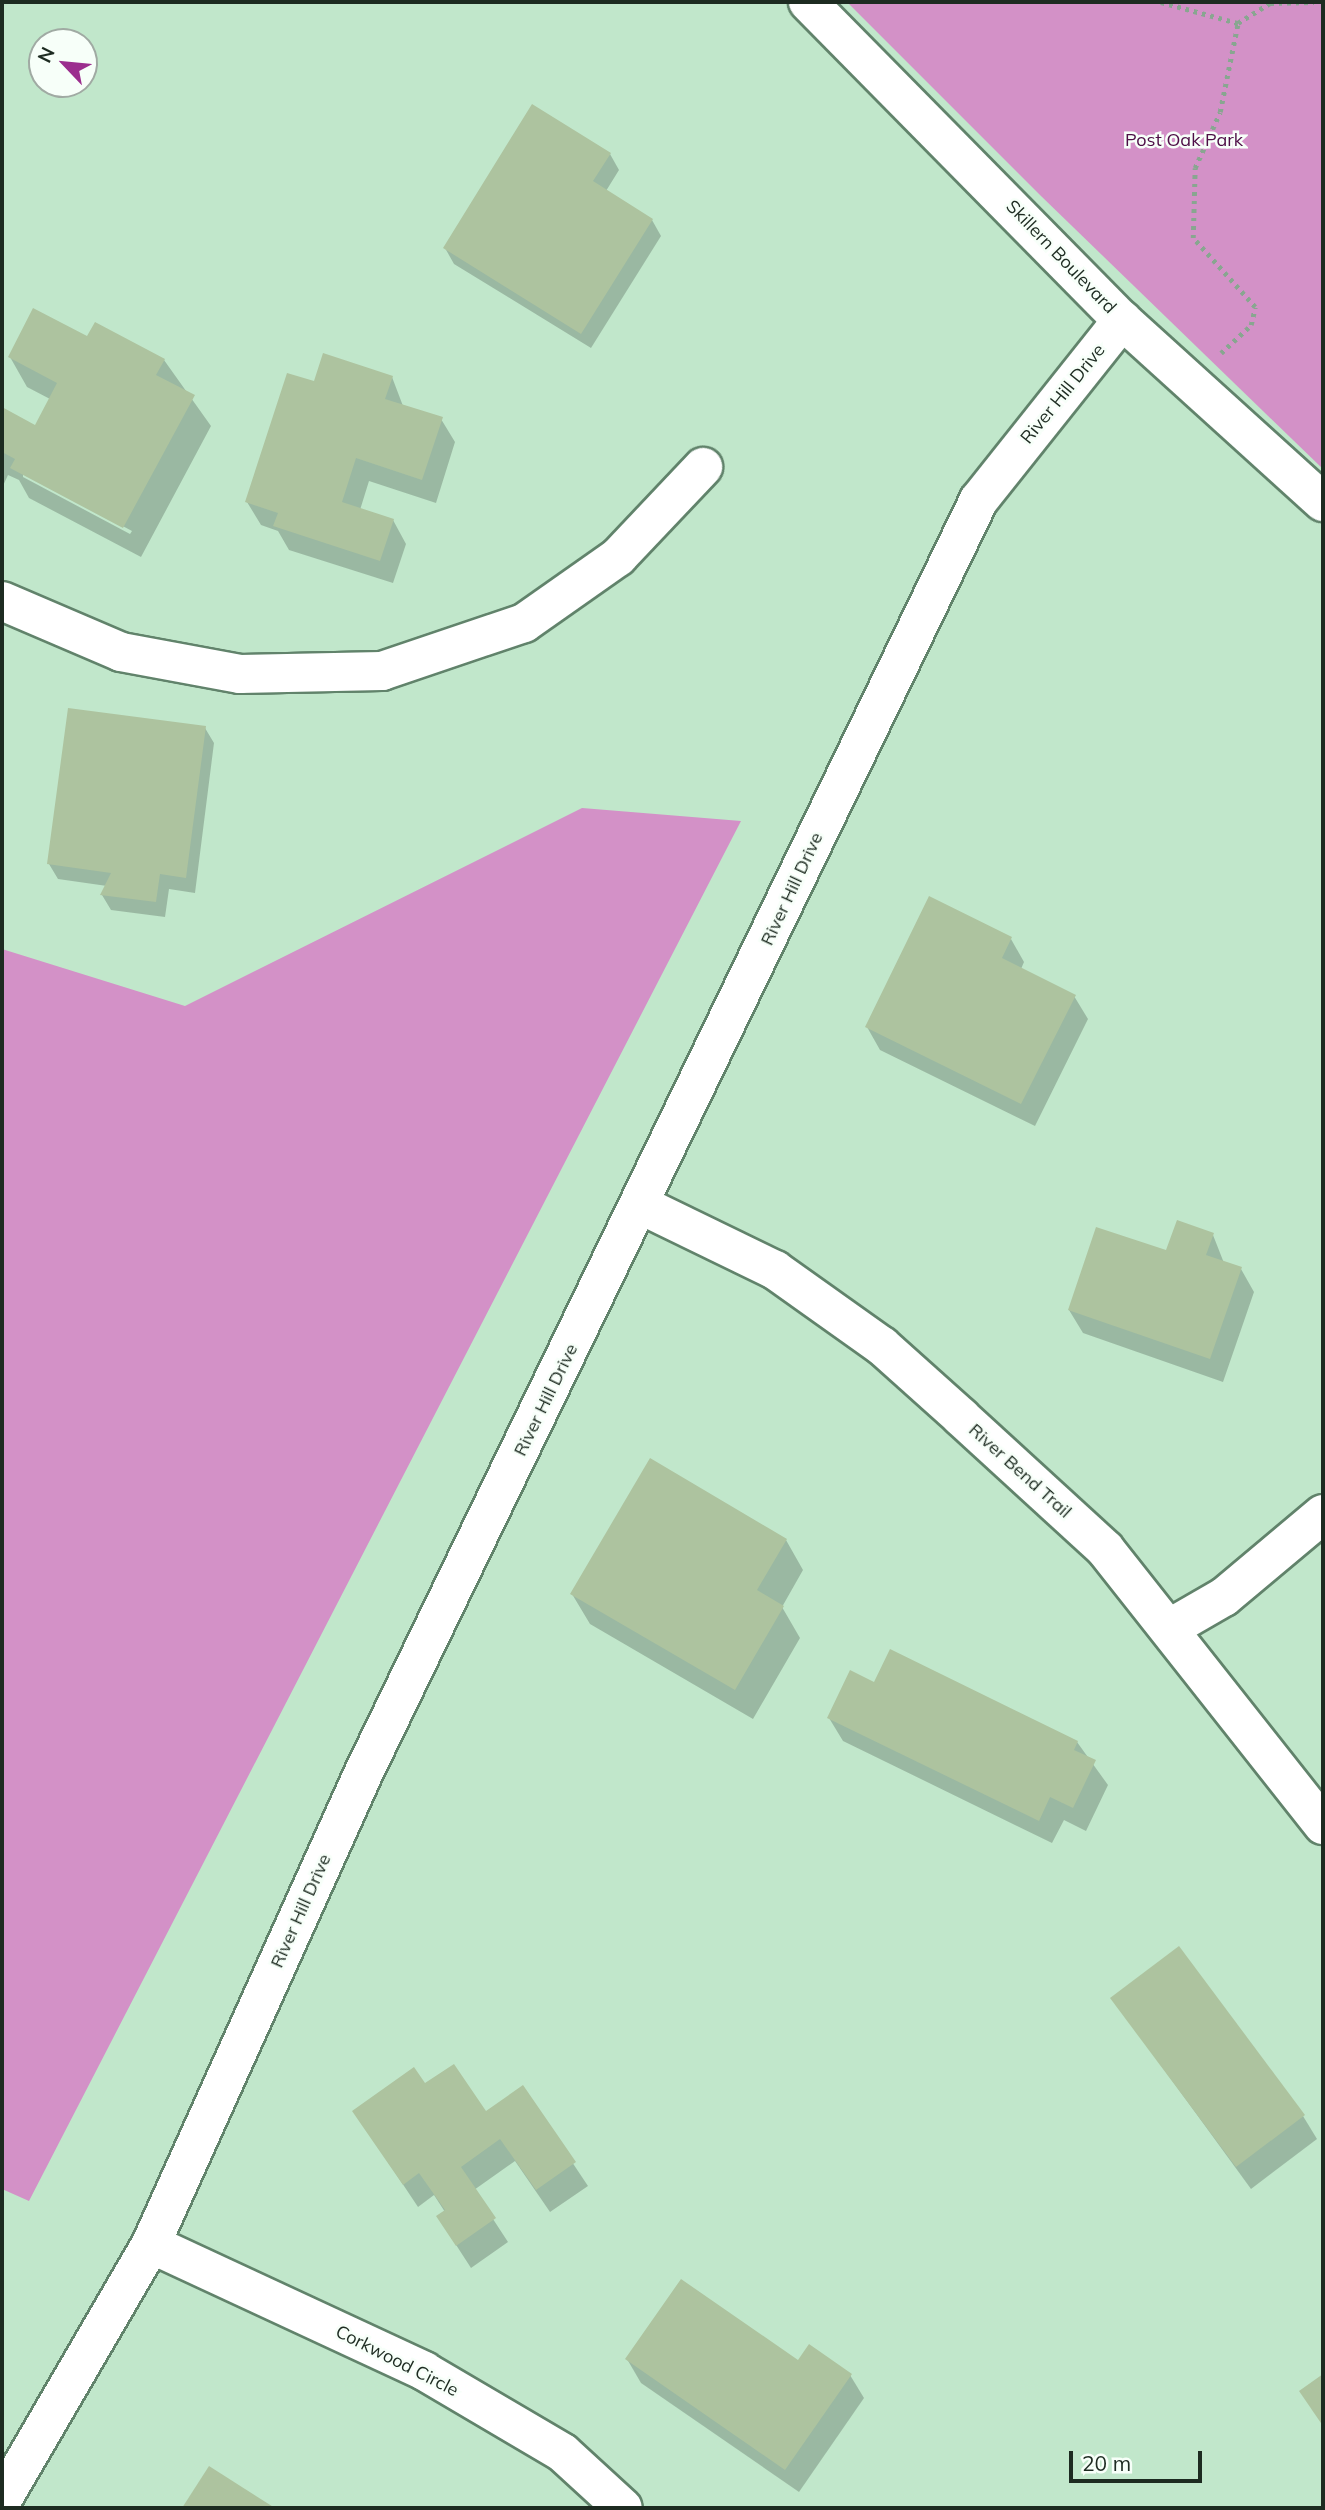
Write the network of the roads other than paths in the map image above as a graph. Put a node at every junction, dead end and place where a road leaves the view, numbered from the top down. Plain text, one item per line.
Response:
1 (808, 2) edge
2 (1122, 320) junction
3 (703, 467) dead end
4 (1323, 502) edge
5 (2, 601) edge
6 (641, 1205) junction
7 (1323, 1514) edge
8 (1170, 1628) junction
9 (1323, 1825) edge
10 (151, 2245) junction
11 (2, 2500) edge
12 (624, 2508) edge

1 - 2 street, Skillern Boulevard
2 - 4 street, Skillern Boulevard
2 - 6 street, River Hill Drive
3 - 5 street
6 - 8 street, River Bend Trail
6 - 10 street, River Hill Drive
7 - 8 street
8 - 9 street, River Bend Trail
10 - 11 street, River Hill Drive
10 - 12 street, Corkwood Circle

